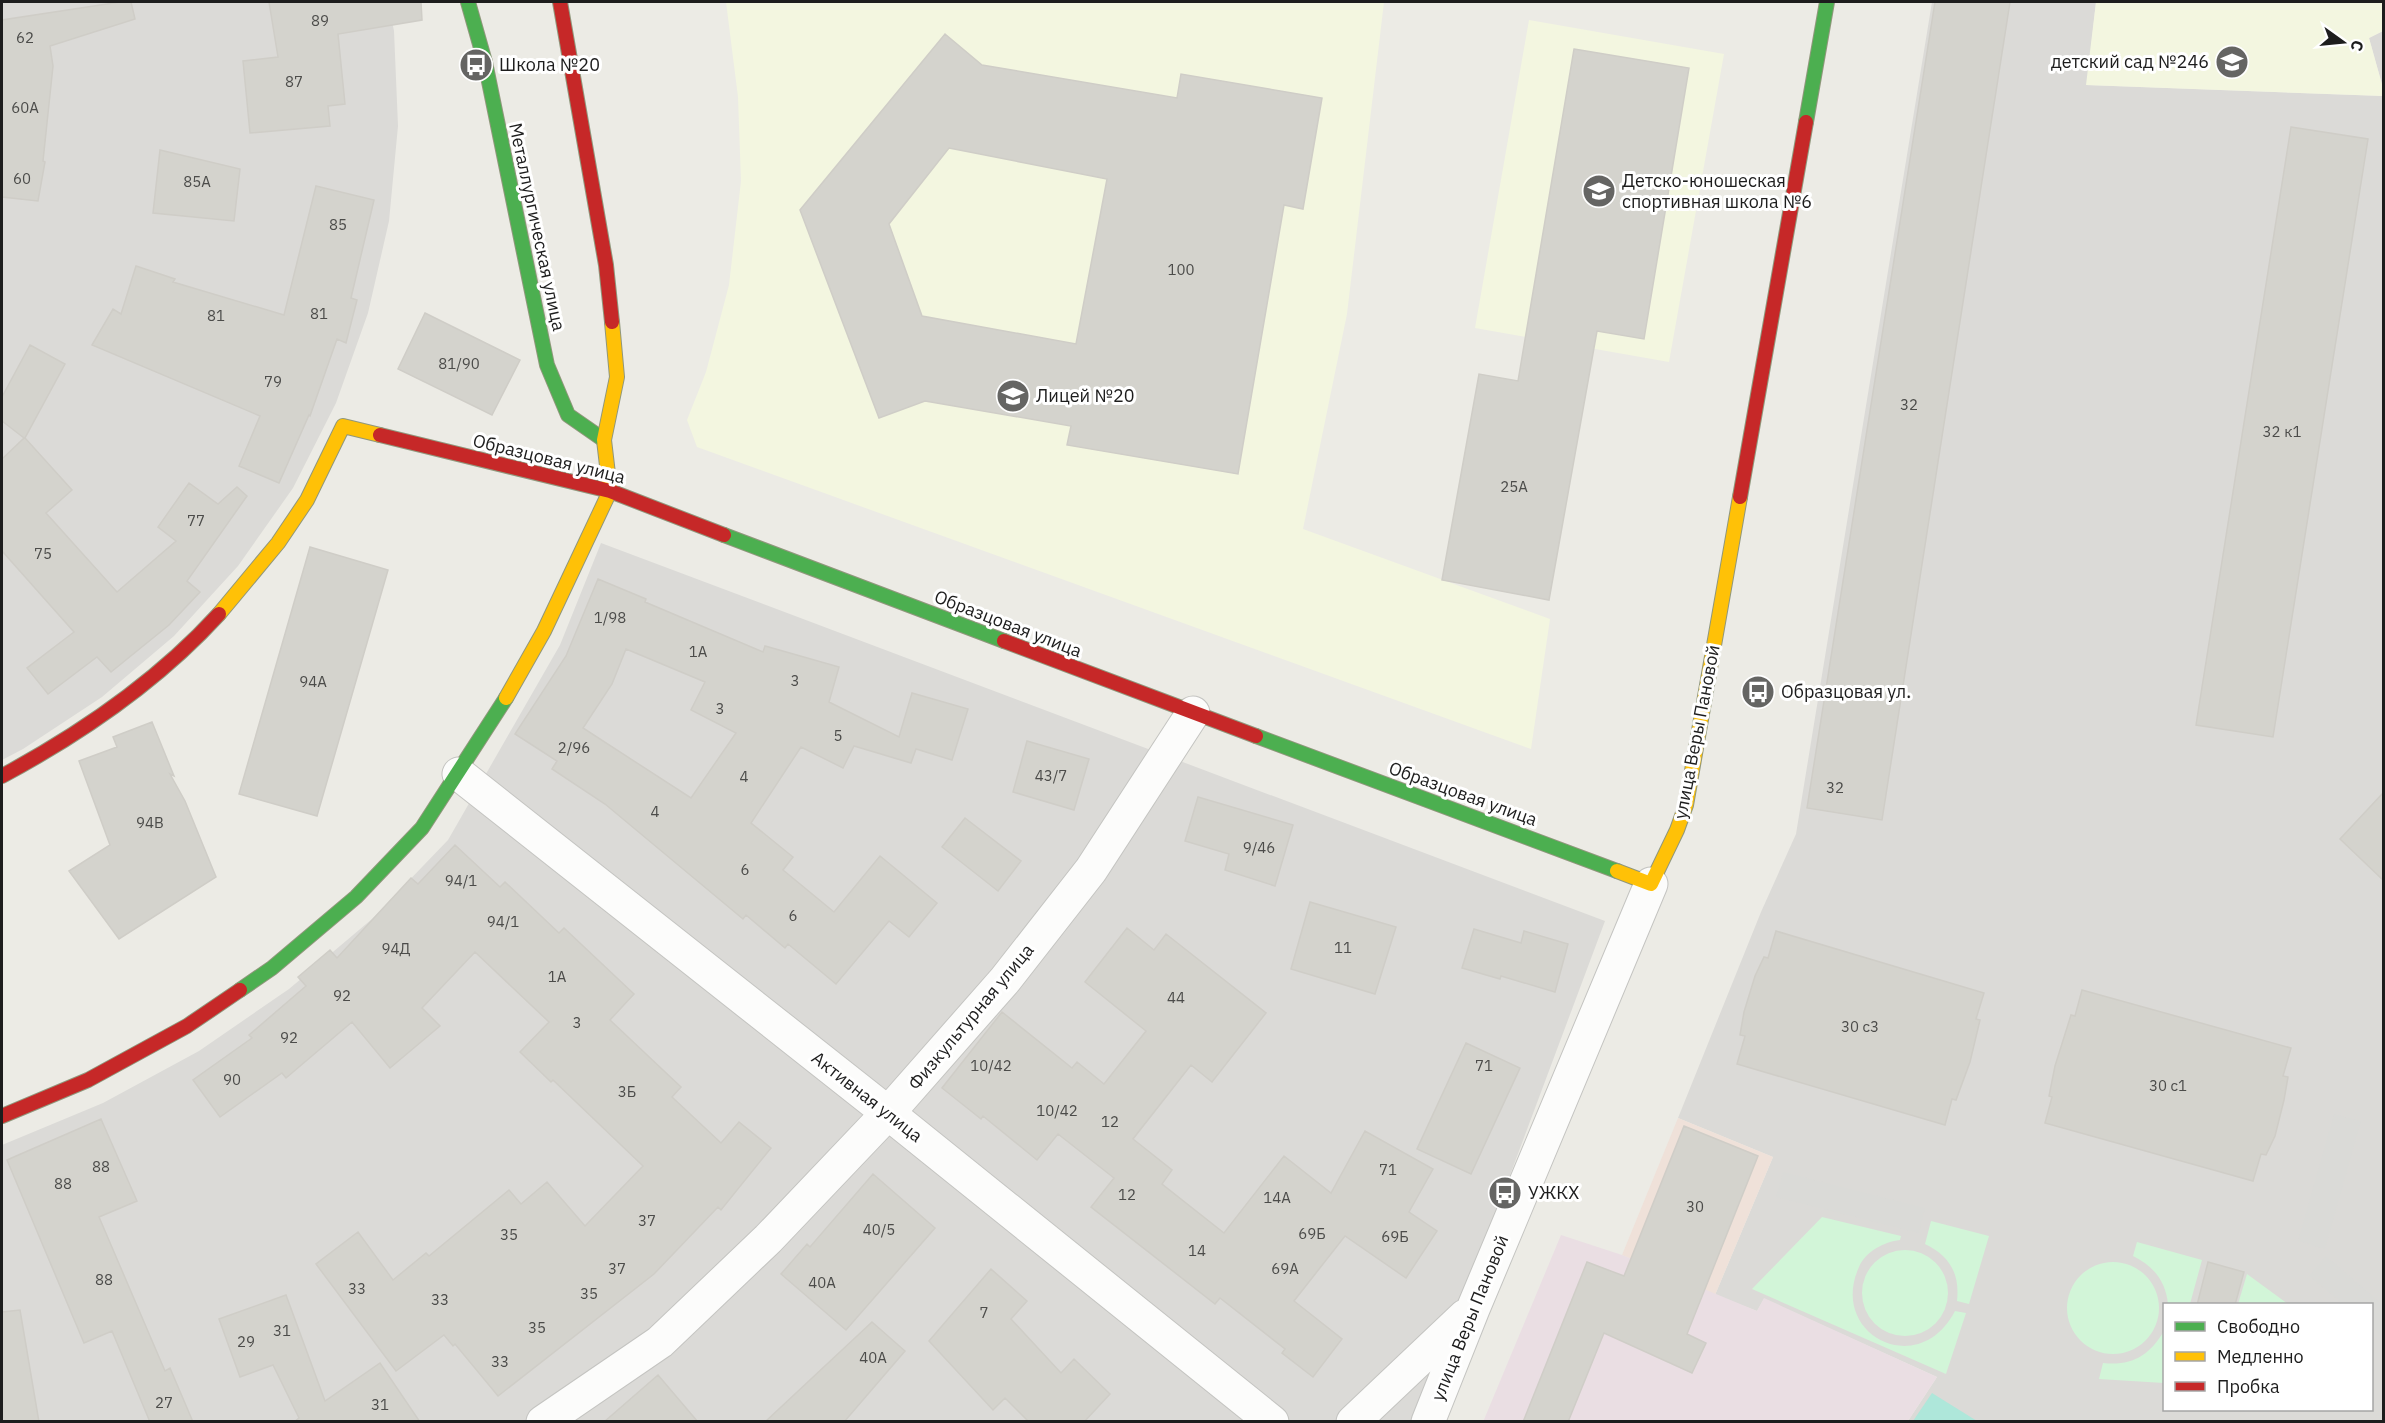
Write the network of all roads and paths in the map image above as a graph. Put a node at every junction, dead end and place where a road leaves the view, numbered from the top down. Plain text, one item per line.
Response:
1 (468, 2) edge
2 (560, 2) edge
3 (1827, 2) edge
4 (604, 440) junction
5 (610, 491) junction
6 (1192, 713) junction
7 (459, 774) junction
8 (2, 776) edge
9 (1651, 884) junction
10 (888, 1113) junction
11 (2, 1116) edge
12 (1473, 1309) junction
13 (543, 1422) edge
14 (1272, 1422) edge
15 (1353, 1422) edge
16 (1428, 1422) edge

1 - 4 street, Металлургическая улица
2 - 4 street
3 - 9 street, улица Веры Пановой
4 - 5 street
5 - 6 street, Образцовая улица
5 - 7 street
5 - 8 street, Образцовая улица
6 - 9 street, Образцовая улица
6 - 10 street, Физкультурная улица
7 - 10 street, Активная улица
7 - 11 street
9 - 12 street, улица Веры Пановой
10 - 13 street, Физкультурная улица
10 - 14 street, Активная улица
12 - 15 street
12 - 16 street, улица Веры Пановой

